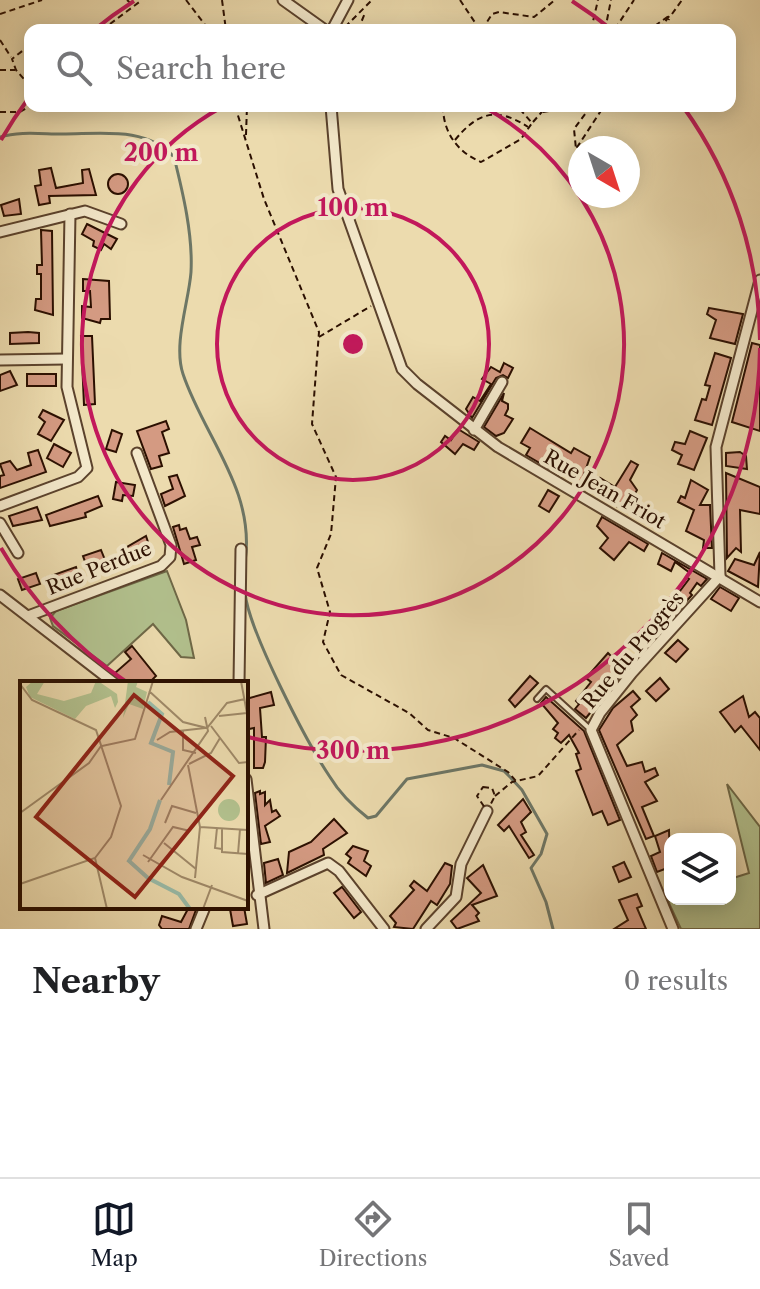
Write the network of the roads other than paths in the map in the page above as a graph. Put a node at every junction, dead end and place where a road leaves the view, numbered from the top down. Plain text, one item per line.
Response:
1 (283, 0) edge
2 (348, 0) edge
3 (317, 24) edge
4 (335, 24) edge
5 (332, 112) edge
6 (70, 214) junction
7 (121, 224) dead end
8 (0, 232) edge
9 (760, 280) edge
10 (66, 359) junction
11 (0, 360) edge
12 (502, 382) dead end
13 (474, 430) junction
14 (137, 453) dead end
15 (0, 506) edge
16 (0, 523) edge
17 (241, 549) dead end
18 (18, 553) dead end
19 (720, 576) junction
20 (0, 595) edge
21 (760, 602) edge
22 (28, 616) junction
23 (111, 681) edge
24 (239, 681) edge
25 (537, 699) dead end
26 (591, 730) junction
27 (487, 811) road end
28 (248, 814) edge
29 (257, 895) junction
30 (204, 909) edge
31 (196, 929) edge
32 (264, 929) edge
33 (384, 929) edge
34 (426, 929) edge
35 (673, 929) edge

1 - 3 street
2 - 4 street
5 - 13 street, Rue Jean Friot
6 - 7 street
6 - 8 street
6 - 10 street
9 - 19 street
10 - 11 street
10 - 15 street
12 - 13 street
13 - 19 street, Rue Jean Friot
14 - 22 street, Rue Perdue
16 - 18 street
17 - 24 street
19 - 21 street, Rue Jean Friot
19 - 26 street, Rue du Progrès
20 - 22 street
22 - 23 street
25 - 26 lane
26 - 35 street, Rue du Progrès
27 - 34 street
28 - 29 street
29 - 32 street
29 - 33 street
30 - 31 street

